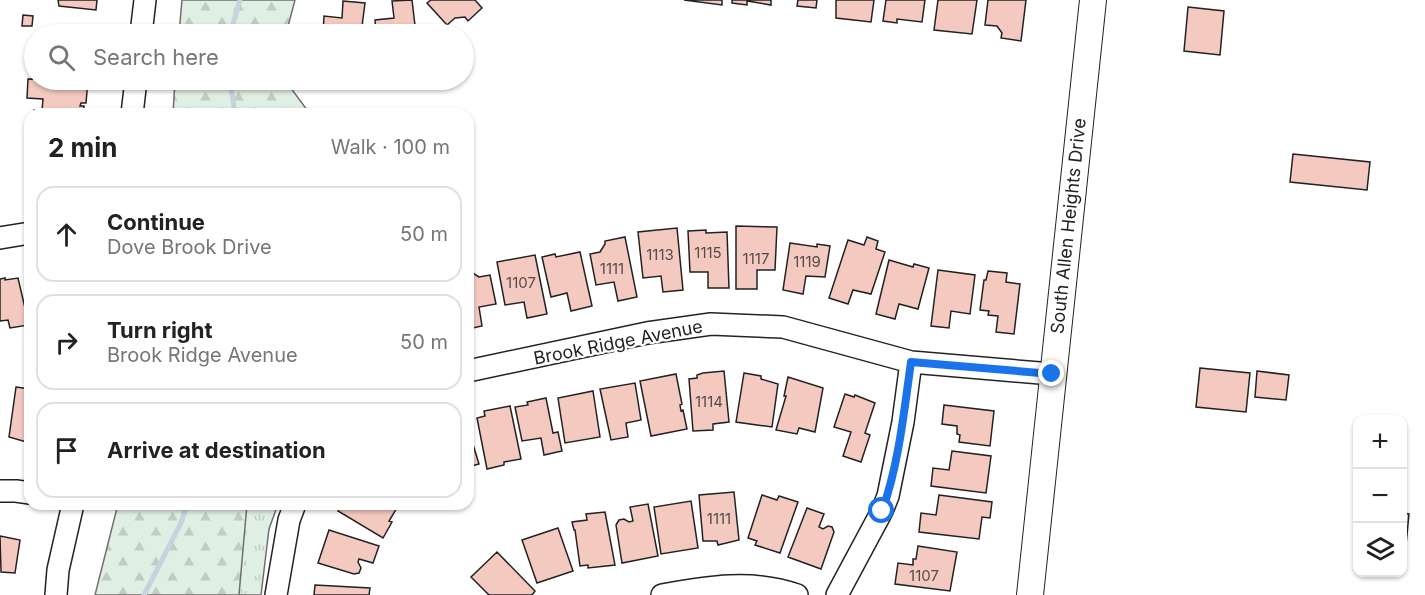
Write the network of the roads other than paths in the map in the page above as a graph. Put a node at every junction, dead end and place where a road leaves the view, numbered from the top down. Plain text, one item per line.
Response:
1 (145, 0) edge
2 (1093, 0) edge
3 (142, 24) edge
4 (135, 90) edge
5 (133, 108) edge
6 (24, 234) edge
7 (0, 238) edge
8 (911, 362) junction
9 (474, 370) edge
10 (1052, 374) junction
11 (0, 491) edge
12 (24, 493) edge
13 (72, 510) edge
14 (293, 510) edge
15 (56, 595) edge
16 (276, 595) edge
17 (662, 595) edge
18 (796, 595) edge
19 (837, 595) edge
20 (1030, 595) edge

1 - 3 street
2 - 10 main road, South Allen Heights Drive
4 - 5 street
6 - 7 street
8 - 9 street, Brook Ridge Avenue
8 - 10 street, Brook Ridge Avenue
8 - 19 street
10 - 20 main road, South Allen Heights Drive
11 - 12 street
13 - 15 street
14 - 16 street
17 - 18 street

